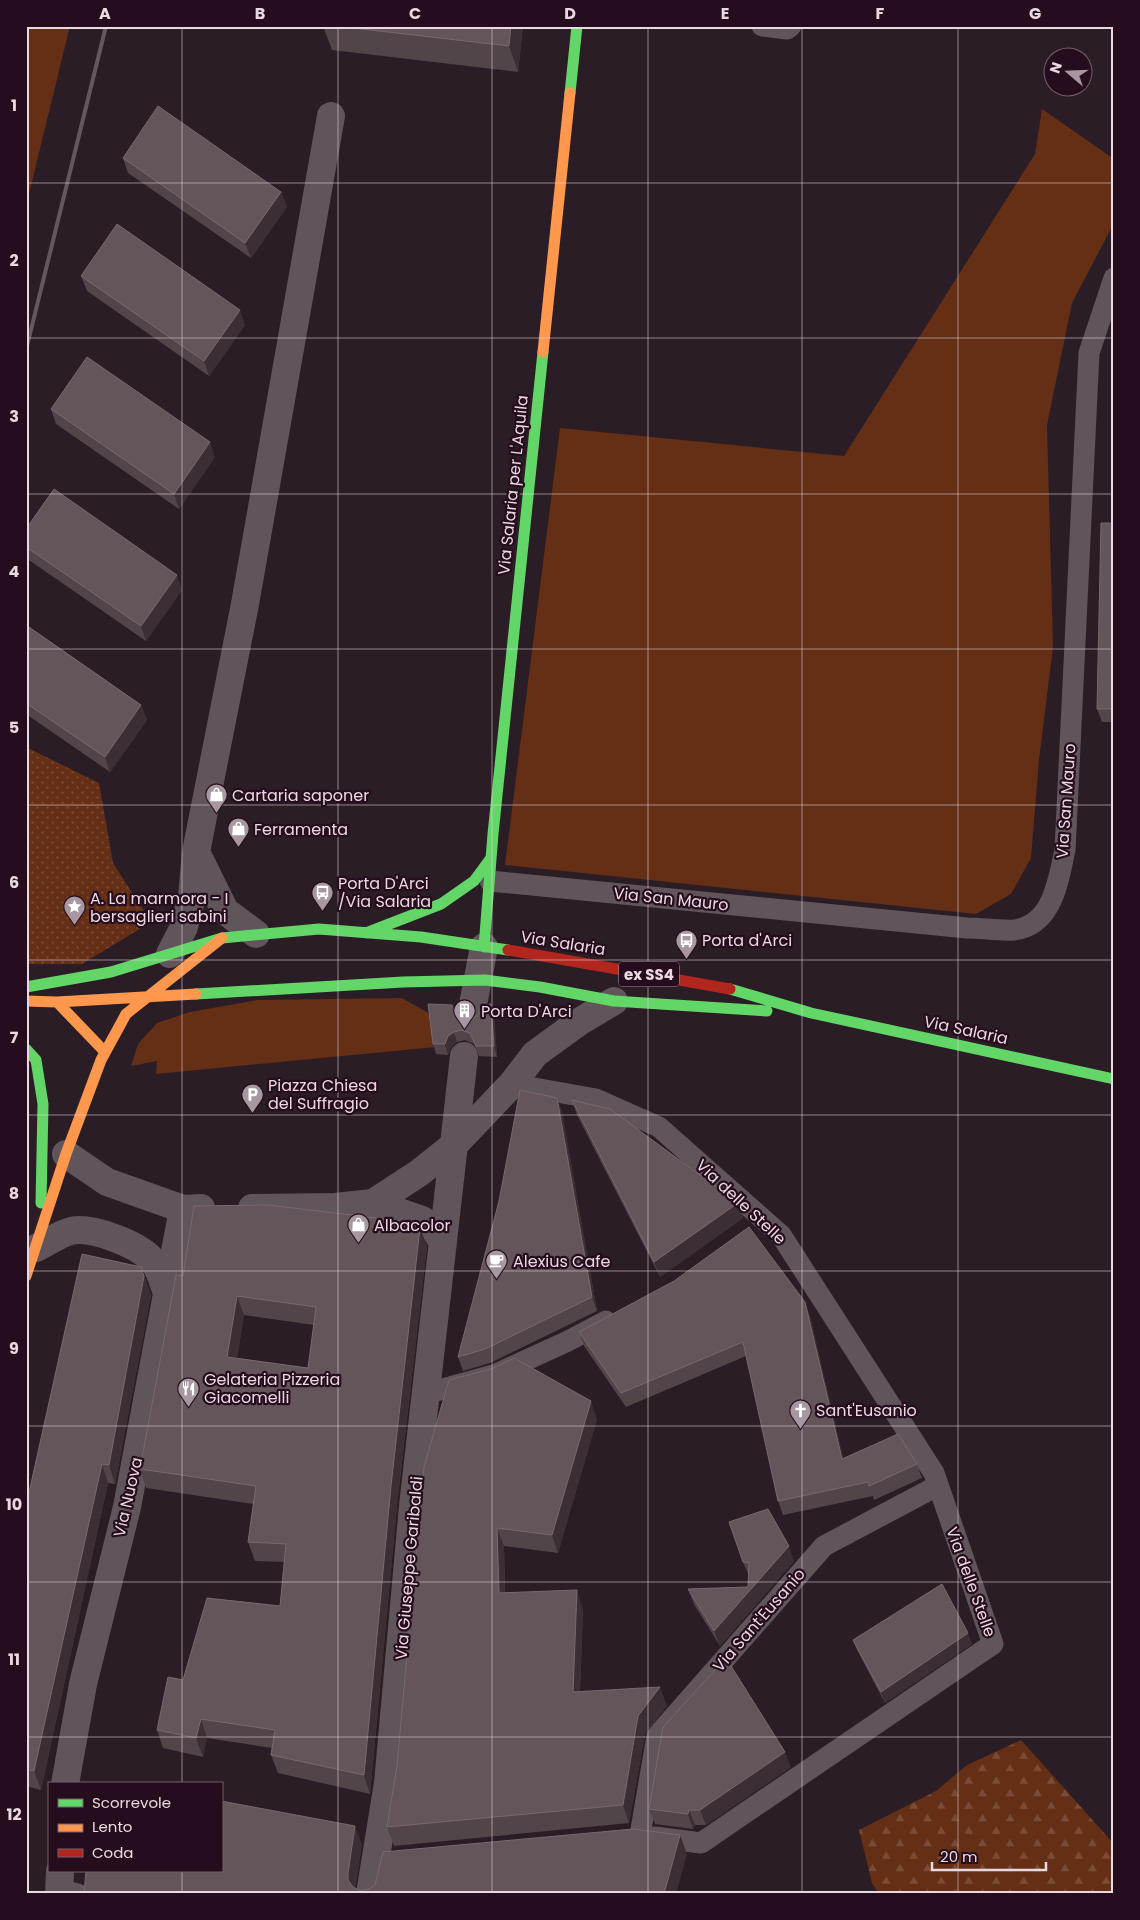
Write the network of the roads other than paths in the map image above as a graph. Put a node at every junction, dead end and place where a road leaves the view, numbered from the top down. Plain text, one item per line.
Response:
1 (577, 26) edge
2 (762, 26) edge
3 (791, 26) edge
4 (331, 116) dead end
5 (1114, 278) edge
6 (196, 852) junction
7 (491, 858) junction
8 (490, 881) junction
9 (366, 933) junction
10 (256, 934) junction
11 (222, 938) junction
12 (170, 954) junction
13 (491, 967) junction
14 (526, 985) junction
15 (26, 987) edge
16 (147, 997) junction
17 (26, 1001) edge
18 (614, 1001) junction
19 (58, 1002) junction
20 (811, 1013) junction
21 (472, 1015) dead end
22 (26, 1049) edge
23 (104, 1052) junction
24 (464, 1056) dead end
25 (1114, 1079) edge
26 (512, 1084) junction
27 (453, 1146) junction
28 (66, 1154) junction
29 (373, 1203) junction
30 (183, 1209) junction
31 (38, 1238) junction
32 (442, 1242) junction
33 (26, 1276) edge
34 (166, 1290) junction
35 (620, 1313) edge
36 (428, 1393) junction
37 (937, 1486) junction
38 (65, 1782) edge
39 (631, 1836) joint
40 (370, 1894) edge

1 - 7 main road, Via Salaria per L'Aquila
2 - 3 lane
4 - 6 street
5 - 8 lane, Via San Mauro
6 - 10 street
6 - 12 street
7 - 8 main road, Via Salaria per L'Aquila
7 - 9 main road
8 - 13 main road, Via Salaria per L'Aquila
9 - 10 main road
9 - 13 main road
10 - 11 main road
11 - 12 main road
11 - 16 main road
12 - 15 main road
13 - 14 main road
13 - 14 main road
13 - 16 main road
13 - 20 main road, Via Salaria / ex SS4
13 - 21 street
14 - 18 main road, Via Salaria / ex SS4
16 - 19 main road
16 - 23 main road
17 - 19 main road
18 - 20 main road, Via Salaria / ex SS4
18 - 26 street
19 - 23 main road
20 - 25 main road, Via Salaria / ex SS4
22 - 31 main road
23 - 28 main road
24 - 27 street, Via Giuseppe Garibaldi
26 - 27 street
26 - 37 lane, Via delle Stelle
27 - 29 street
27 - 32 street, Via Giuseppe Garibaldi
28 - 30 street
28 - 31 main road
29 - 30 street
29 - 32 street
30 - 34 street, Via Nuova
31 - 33 main road
31 - 34 street
32 - 36 street, Via Giuseppe Garibaldi
34 - 38 street, Via Nuova
35 - 36 lane
36 - 40 street, Via Giuseppe Garibaldi
37 - 39 lane, Via Sant'Eusanio
37 - 39 lane, Via delle Stelle

